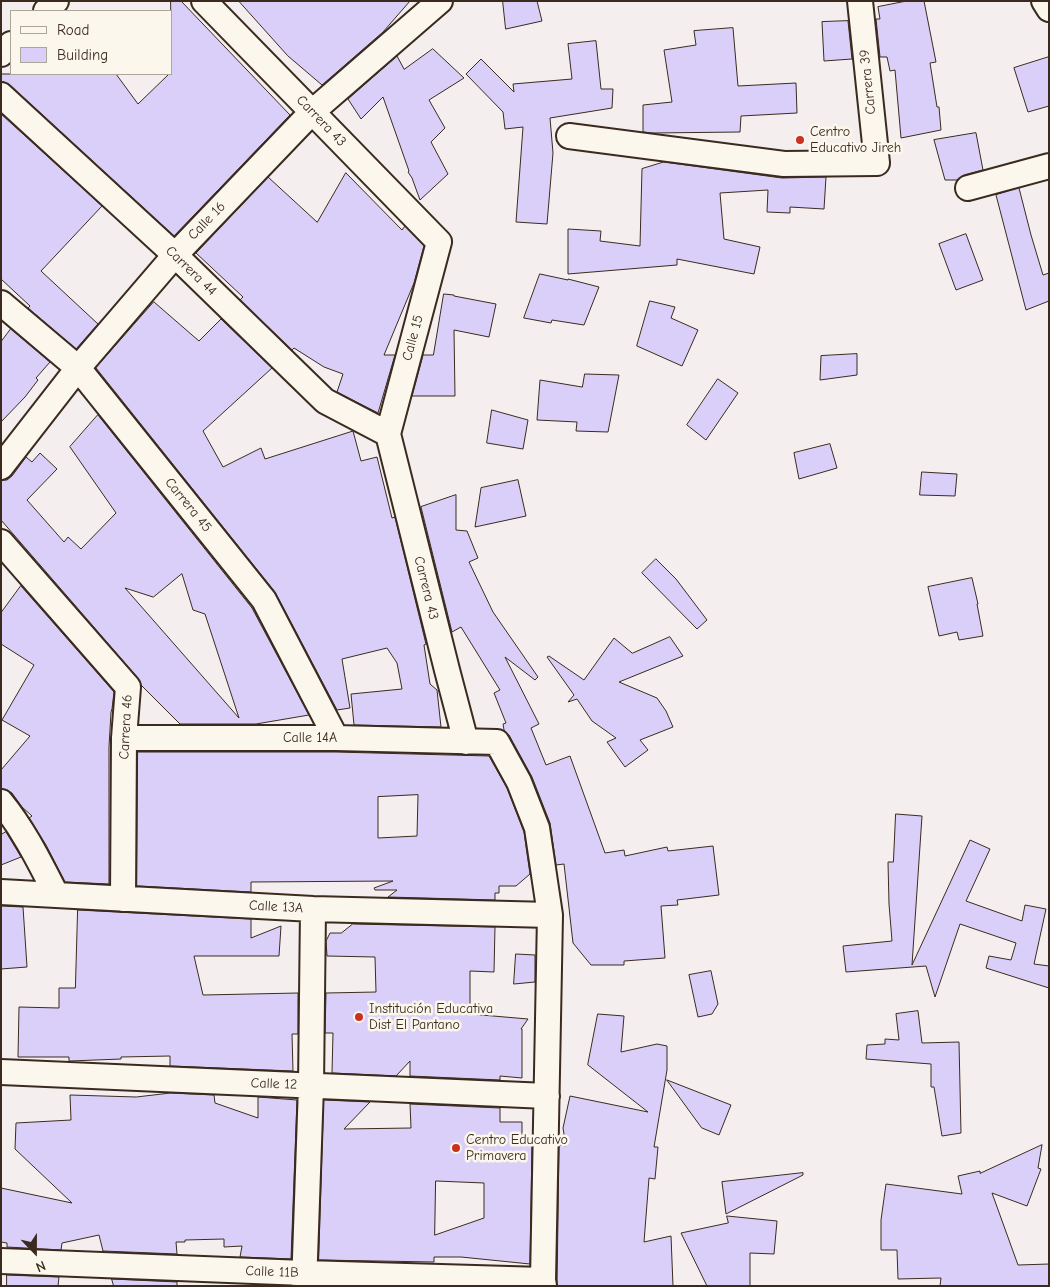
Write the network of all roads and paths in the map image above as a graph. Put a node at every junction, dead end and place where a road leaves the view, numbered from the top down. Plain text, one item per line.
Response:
1 (56, 1) edge
2 (204, 1) edge
3 (440, 1) edge
4 (860, 1) edge
5 (1044, 1) edge
6 (1049, 9) edge
7 (47, 10) edge
8 (10, 45) edge
9 (1, 54) edge
10 (1, 95) edge
11 (312, 112) junction
12 (569, 136) dead end
13 (1049, 166) edge
14 (968, 188) dead end
15 (439, 242) joint
16 (175, 255) junction
17 (1, 303) edge
18 (78, 368) junction
19 (388, 434) junction
20 (1, 467) edge
21 (1, 542) edge
22 (124, 738) junction
23 (336, 738) junction
24 (466, 742) junction
25 (1, 802) edge
26 (1, 892) edge
27 (56, 894) junction
28 (123, 899) junction
29 (313, 909) junction
30 (550, 915) junction
31 (1, 1072) edge
32 (311, 1086) junction
33 (547, 1096) junction
34 (1, 1261) edge
35 (304, 1279) edge
36 (544, 1283) edge

1 - 7 street
2 - 11 street, Carrera 43
3 - 11 street, Calle 16
4 - 12 street, Carrera 39
5 - 6 street
8 - 9 street
10 - 16 street, Carrera 44
11 - 15 street, Carrera 43
11 - 16 street, Calle 16
13 - 14 street
15 - 19 street, Calle 15
16 - 18 street, Calle 16
16 - 19 street, Carrera 44
17 - 18 street, Carrera 45
18 - 20 street, Calle 16
18 - 23 street, Carrera 45
19 - 24 street, Carrera 43
21 - 22 street, Carrera 46
22 - 23 street, Calle 14A
22 - 28 street, Carrera 46
23 - 24 street, Calle 14A
24 - 30 street, Calle 14A
25 - 27 street
26 - 27 street, Calle 13A
27 - 28 street, Calle 13A
28 - 29 street, Calle 13A
29 - 30 street, Calle 13A
29 - 32 street
30 - 33 street
31 - 32 street, Calle 12
32 - 33 street, Calle 12
32 - 35 street
33 - 36 street
34 - 35 street, Calle 11B
35 - 36 street, Calle 11B

